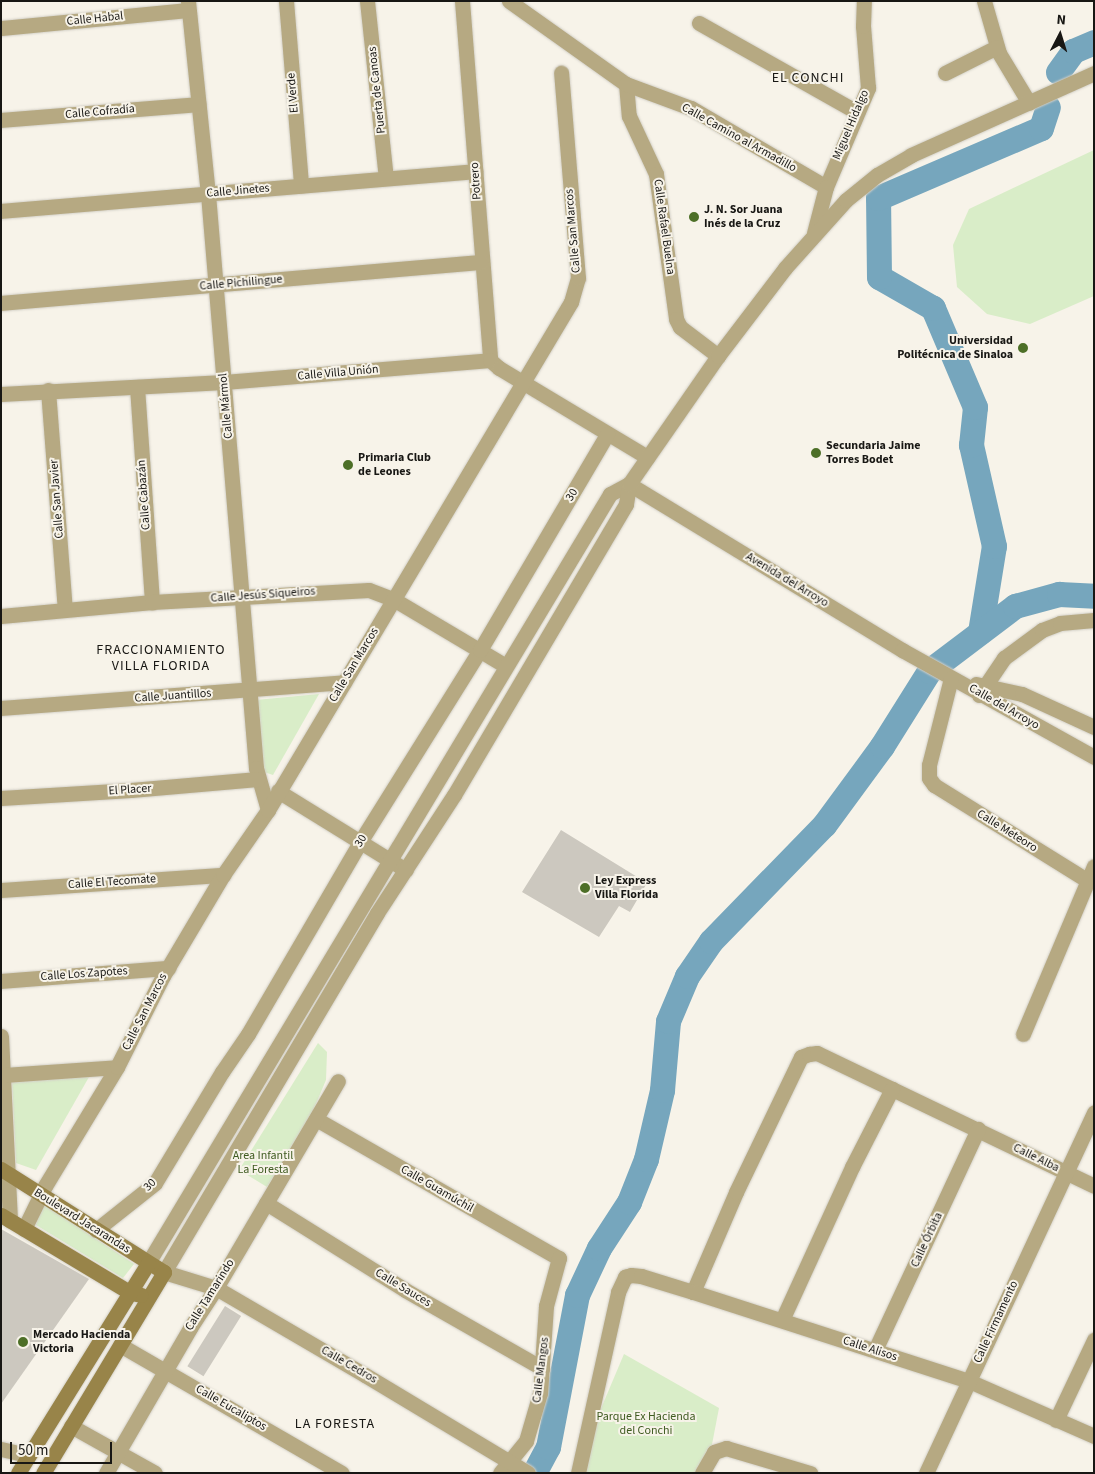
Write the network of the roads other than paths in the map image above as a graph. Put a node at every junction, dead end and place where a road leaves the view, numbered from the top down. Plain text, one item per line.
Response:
1 (286, 1) edge
2 (367, 1) edge
3 (462, 1) edge
4 (509, 1) edge
5 (864, 1) edge
6 (984, 1) edge
7 (188, 6) edge
8 (699, 23) dead end
9 (1, 28) edge
10 (997, 47) junction
11 (560, 73) dead end
12 (945, 73) dead end
13 (1094, 73) edge
14 (626, 84) junction
15 (198, 104) junction
16 (1029, 104) junction
17 (856, 112) junction
18 (1, 120) edge
19 (475, 171) junction
20 (386, 178) junction
21 (301, 185) junction
22 (826, 187) junction
23 (208, 194) junction
24 (1, 211) edge
25 (814, 234) junction
26 (481, 262) junction
27 (215, 285) junction
28 (1, 303) edge
29 (718, 356) junction
30 (490, 360) junction
31 (224, 382) junction
32 (524, 383) junction
33 (137, 387) junction
34 (48, 390) junction
35 (1, 394) edge
36 (607, 434) junction
37 (647, 457) junction
38 (629, 484) junction
39 (243, 596) junction
40 (393, 599) junction
41 (152, 602) junction
42 (65, 609) junction
43 (1, 616) edge
44 (1094, 620) edge
45 (480, 650) junction
46 (506, 666) junction
47 (952, 678) junction
48 (344, 682) junction
49 (250, 690) junction
50 (982, 690) junction
51 (1, 708) edge
52 (1094, 727) edge
53 (1094, 757) edge
54 (258, 779) junction
55 (278, 791) junction
56 (1, 798) edge
57 (268, 810) junction
58 (360, 842) junction
59 (389, 860) junction
60 (1094, 866) edge
61 (406, 870) junction
62 (223, 875) junction
63 (1088, 881) junction
64 (1, 890) edge
65 (168, 968) junction
66 (1, 981) edge
67 (1023, 1034) dead end
68 (1, 1036) edge
69 (117, 1068) junction
70 (4, 1075) junction
71 (338, 1081) dead end
72 (892, 1089) junction
73 (1094, 1112) edge
74 (316, 1119) junction
75 (978, 1129) junction
76 (4, 1171) edge
77 (1065, 1172) junction
78 (1094, 1186) edge
79 (40, 1196) junction
80 (266, 1203) junction
81 (6, 1218) edge
82 (24, 1229) junction
83 (96, 1230) junction
84 (559, 1258) joint
85 (148, 1263) junction
86 (164, 1272) junction
87 (216, 1288) junction
88 (693, 1292) junction
89 (131, 1293) junction
90 (148, 1297) junction
91 (782, 1320) junction
92 (1094, 1340) edge
93 (120, 1345) junction
94 (875, 1350) junction
95 (542, 1368) junction
96 (165, 1370) junction
97 (969, 1381) junction
98 (1056, 1420) junction
99 (71, 1426) junction
100 (1094, 1436) edge
101 (1, 1449) edge
102 (119, 1451) junction
103 (28, 1455) junction
104 (705, 1466) edge
105 (514, 1469) edge
106 (932, 1471) edge
107 (18, 1473) edge
108 (43, 1473) edge
109 (106, 1473) edge
110 (155, 1473) edge
111 (342, 1473) edge
112 (578, 1473) edge
113 (810, 1473) edge

1 - 21 street, El Verde
2 - 20 street, Puerta de Canoas
3 - 19 street, Potrero
4 - 14 street, Calle Camino al Armadillo
5 - 17 street, Miguel Hidalgo
6 - 10 street
7 - 9 street, Calle Habal
7 - 15 street, Calle Mármol
8 - 17 street
10 - 12 street
10 - 16 street
11 - 32 street, Calle San Marcos
13 - 16 street
14 - 22 street, Calle Camino al Armadillo
14 - 29 street, Calle Rafael Buelna
15 - 18 street, Calle Cofradía
15 - 23 street, Calle Mármol
16 - 25 street
17 - 22 street, Miguel Hidalgo
19 - 20 street, Calle Jinetes
19 - 26 street, Potrero
20 - 21 street, Calle Jinetes
21 - 23 street, Calle Jinetes
22 - 25 street
23 - 24 street, Calle Jinetes
23 - 27 street, Calle Mármol
25 - 29 street
26 - 27 street, Calle Pichilingue
26 - 30 street, Potrero
27 - 28 street, Calle Pichilingue
27 - 31 street, Calle Mármol
29 - 37 street
30 - 31 street, Calle Villa Unión
30 - 32 street
31 - 33 street, Calle Villa Unión
31 - 39 street, Calle Mármol
32 - 36 street
32 - 40 street, Calle San Marcos
33 - 34 street, Calle Villa Unión
33 - 41 street, Calle Cabazán
34 - 35 street, Calle Villa Unión
34 - 42 street, Calle San Javier
36 - 37 street
36 - 45 street, 30
37 - 38 street
38 - 46 street
38 - 47 street, Avenida del Arroyo
38 - 61 street
39 - 40 street, Calle Jesús Siqueiros
39 - 41 street, Calle Jesús Siqueiros
39 - 49 street, Calle Mármol
40 - 45 street, Calle Jesús Siqueiros
40 - 48 street, Calle San Marcos
41 - 42 street, Calle Jesús Siqueiros
42 - 43 street, Calle Jesús Siqueiros
44 - 50 street
45 - 46 street, Calle Jesús Siqueiros
45 - 58 street, 30
46 - 59 street
47 - 50 street, Calle del Arroyo
47 - 63 street, Calle Meteoro
48 - 49 street, Calle Juantillos
48 - 55 street, Calle San Marcos
49 - 51 street, Calle Juantillos
49 - 54 street, Calle Mármol
50 - 52 street, Calle del Arroyo
50 - 53 street, Calle del Arroyo
54 - 56 street, El Placer
54 - 57 street, Calle Mármol
55 - 57 street, Calle San Marcos
55 - 58 street
57 - 62 street, Calle San Marcos
58 - 59 street
58 - 83 street, 30
59 - 61 street
59 - 85 street
60 - 63 street
61 - 86 street
62 - 64 street, Calle El Tecomate
62 - 65 street, Calle San Marcos
63 - 67 street
65 - 66 street, Calle Los Zapotes
65 - 69 street, Calle San Marcos
68 - 70 street
69 - 70 street
69 - 79 street, Calle San Marcos
70 - 76 street
71 - 74 street, Calle Tamarindo
72 - 75 street, Calle Alba
72 - 88 street, Calle Alba
72 - 91 street
73 - 77 street, Calle Firmamento
74 - 80 street, Calle Tamarindo
74 - 84 street, Calle Guamúchil
75 - 77 street, Calle Alba
75 - 94 street, Calle Órbita
76 - 79 main road, Boulevard Jacarandas
76 - 81 street
77 - 78 street, Calle Alba
77 - 97 street, Calle Firmamento
79 - 82 street, Calle San Marcos
79 - 83 main road, Boulevard Jacarandas
80 - 87 street, Calle Tamarindo
80 - 95 street, Calle Sauces
81 - 82 main road
82 - 89 main road
83 - 85 main road, Boulevard Jacarandas
84 - 95 street, Calle Mangos
85 - 86 main road, Boulevard Jacarandas
85 - 89 main road
86 - 87 street, Calle Cedros
86 - 90 main road
87 - 96 street, Calle Tamarindo
87 - 105 street, Calle Cedros
88 - 91 street, Calle Alisos
88 - 112 street, Calle Alisos
89 - 90 main road
89 - 103 main road
90 - 93 main road
91 - 94 street, Calle Alisos
92 - 98 street
93 - 96 street, Calle Eucaliptos
93 - 99 main road
94 - 97 street, Calle Alisos
95 - 105 street, Calle Mangos
96 - 102 street, Calle Tamarindo
96 - 111 street, Calle Eucaliptos
97 - 98 street, Calle Alisos
97 - 106 street, Calle Firmamento
98 - 100 street, Calle Alisos
99 - 102 street
99 - 108 main road
101 - 103 street
102 - 109 street, Calle Tamarindo
102 - 110 street
103 - 107 main road
104 - 113 street

